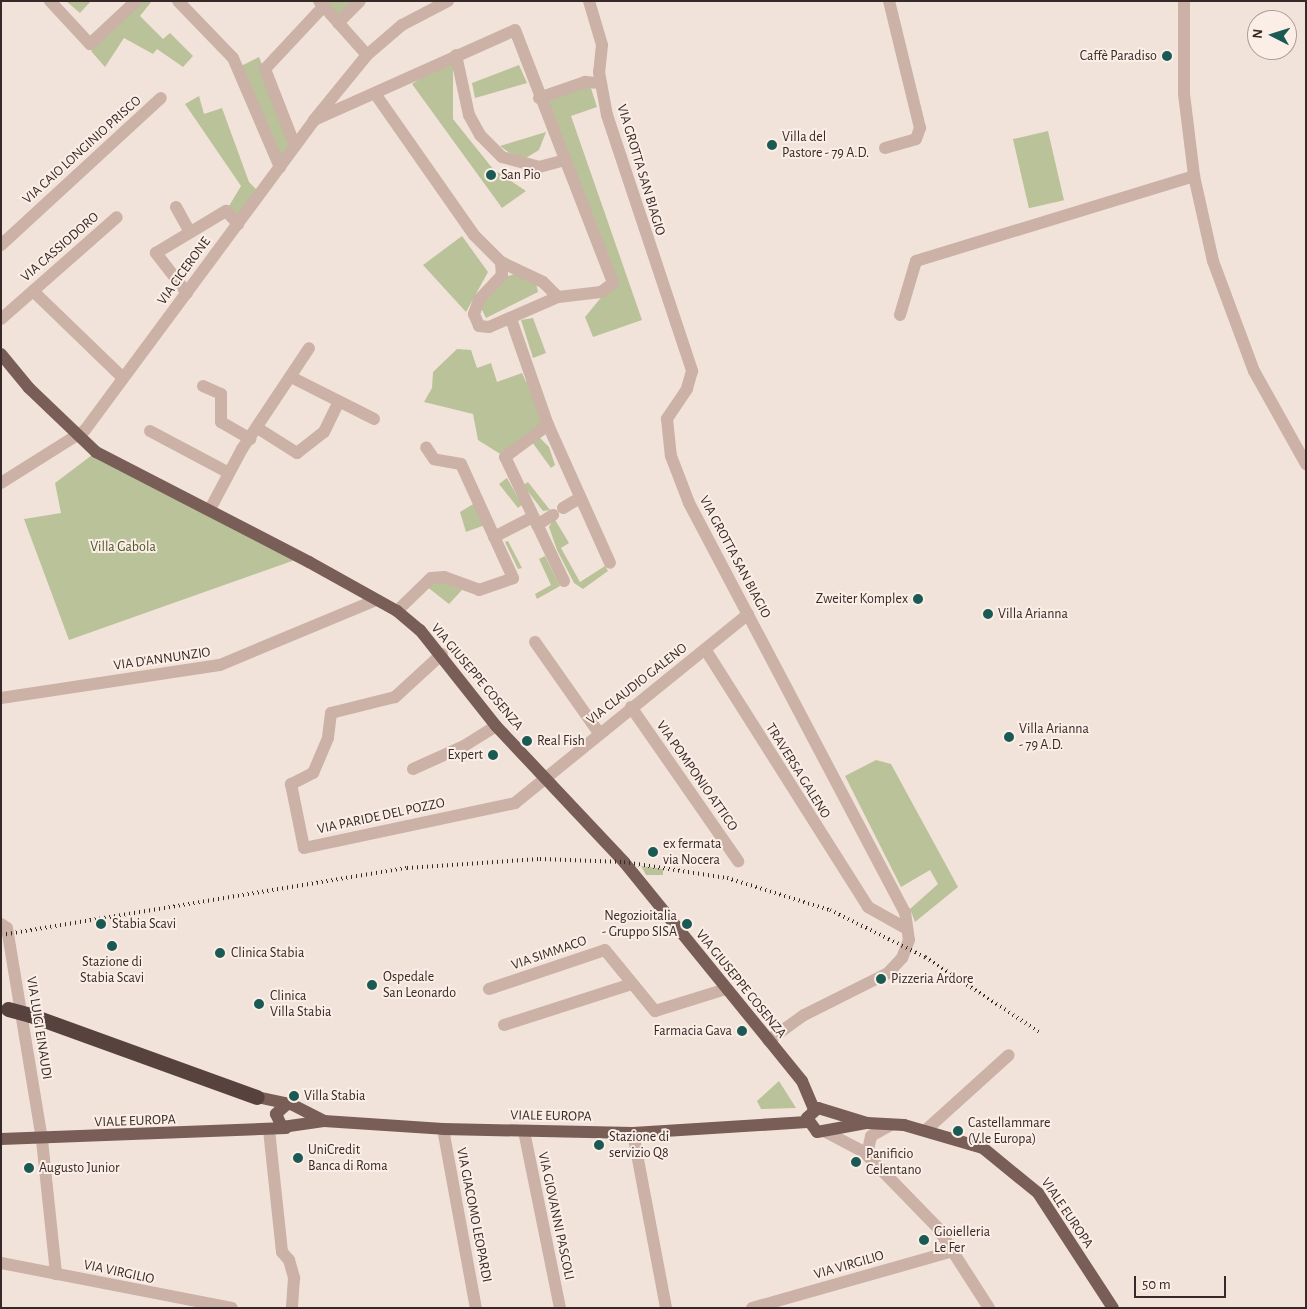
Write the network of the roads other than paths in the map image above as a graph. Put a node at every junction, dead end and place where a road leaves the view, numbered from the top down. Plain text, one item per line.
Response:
1 (50, 1) edge
2 (136, 1) edge
3 (178, 1) edge
4 (360, 1) edge
5 (448, 1) edge
6 (589, 1) edge
7 (889, 1) edge
8 (1184, 1) edge
9 (321, 4) edge
10 (338, 23) junction
11 (367, 55) junction
12 (456, 55) junction
13 (600, 83) junction
14 (376, 96) junction
15 (161, 98) dead end
16 (539, 98) junction
17 (314, 120) junction
18 (295, 146) junction
19 (885, 148) dead end
20 (564, 160) junction
21 (280, 167) junction
22 (1194, 176) junction
23 (176, 207) dead end
24 (117, 218) dead end
25 (238, 224) junction
26 (190, 232) junction
27 (1, 245) edge
28 (502, 262) junction
29 (33, 291) junction
30 (187, 293) junction
31 (558, 297) junction
32 (900, 315) dead end
33 (1, 319) edge
34 (511, 319) junction
35 (309, 348) dead end
36 (1, 354) edge
37 (291, 377) junction
38 (123, 378) junction
39 (203, 386) dead end
40 (339, 402) junction
41 (374, 419) dead end
42 (548, 425) junction
43 (150, 430) dead end
44 (254, 434) junction
45 (76, 436) junction
46 (426, 448) dead end
47 (1306, 464) edge
48 (229, 473) junction
49 (1, 483) edge
50 (578, 498) junction
51 (209, 511) junction
52 (535, 521) junction
53 (494, 537) junction
54 (610, 563) dead end
55 (564, 581) dead end
56 (376, 600) junction
57 (397, 611) junction
58 (748, 614) junction
59 (535, 642) dead end
60 (705, 649) junction
61 (442, 654) junction
62 (1, 698) edge
63 (631, 707) junction
64 (496, 726) junction
65 (599, 733) junction
66 (413, 769) dead end
67 (544, 776) junction
68 (738, 861) dead end
69 (1, 924) edge
70 (907, 929) junction
71 (632, 984) junction
72 (726, 989) junction
73 (489, 990) dead end
74 (5, 1008) edge
75 (504, 1025) dead end
76 (768, 1041) junction
77 (1009, 1055) dead end
78 (257, 1097) junction
79 (292, 1106) junction
80 (814, 1109) junction
81 (829, 1113) junction
82 (276, 1116) junction
83 (324, 1121) junction
84 (807, 1122) junction
85 (866, 1123) junction
86 (891, 1125) junction
87 (290, 1128) junction
88 (442, 1129) junction
89 (927, 1129) junction
90 (269, 1130) junction
91 (826, 1130) junction
92 (524, 1131) junction
93 (633, 1133) junction
94 (1, 1139) edge
95 (42, 1140) junction
96 (867, 1155) junction
97 (954, 1251) junction
98 (1, 1263) edge
99 (56, 1274) junction
100 (787, 1303) edge
101 (199, 1306) edge
102 (232, 1308) edge
103 (292, 1308) edge
104 (476, 1308) edge
105 (560, 1308) edge
106 (666, 1308) edge
107 (752, 1308) edge
108 (989, 1308) edge
109 (1113, 1308) edge

1 - 2 street
3 - 21 street
4 - 10 street
5 - 11 street, VIA CICERONE
6 - 13 street, VIA GROTTA SAN BIAGIO
7 - 19 street
8 - 22 street
9 - 10 street
9 - 18 street
10 - 11 street
11 - 17 street, VIA CICERONE
12 - 14 street
12 - 16 street
12 - 20 street
13 - 16 street
13 - 58 street, VIA GROTTA SAN BIAGIO
14 - 17 street
14 - 28 street
15 - 27 street, VIA CAIO LONGINIO PRISCO
16 - 20 street
17 - 18 street, VIA CICERONE
18 - 21 street, VIA CICERONE
20 - 31 street
21 - 25 street, VIA CICERONE
22 - 32 street
22 - 47 street
23 - 26 street
24 - 29 street, VIA CASSIODORO
25 - 26 street
25 - 30 street, VIA CICERONE
26 - 30 street
28 - 31 street
28 - 34 street
29 - 33 street, VIA CASSIODORO
29 - 38 street
30 - 38 street, VIA CICERONE
31 - 34 street
34 - 42 street
35 - 37 street
36 - 45 main road, VIA GIUSEPPE COSENZA
37 - 40 street
37 - 44 street
38 - 45 street, VIA CICERONE
39 - 44 street
40 - 41 street
40 - 44 street
42 - 50 street
42 - 52 street
43 - 48 street
44 - 48 street
45 - 49 street, VIA CICERONE
45 - 51 main road, VIA GIUSEPPE COSENZA
46 - 53 street
48 - 51 street
50 - 52 street
50 - 54 street
51 - 56 main road, VIA GIUSEPPE COSENZA
52 - 53 street
52 - 55 street
53 - 57 street
56 - 57 main road, VIA GIUSEPPE COSENZA
56 - 62 street, VIA D'ANNUNZIO
57 - 61 main road, VIA GIUSEPPE COSENZA
58 - 60 street, VIA CLAUDIO GALENO
58 - 70 street, VIA GROTTA SAN BIAGIO
59 - 65 street
60 - 63 street, VIA CLAUDIO GALENO
60 - 70 street, TRAVERSA GALENO
61 - 64 main road, VIA GIUSEPPE COSENZA
61 - 67 street, VIA PARIDE DEL POZZO
63 - 65 street, VIA CLAUDIO GALENO
63 - 68 street, VIA POMPONIO ATTICO
64 - 66 street
64 - 67 main road, VIA GIUSEPPE COSENZA
65 - 67 street, VIA CLAUDIO GALENO
67 - 72 main road, VIA GIUSEPPE COSENZA
69 - 95 street, VIA LUIGI EINAUDI
70 - 76 street, VIA GROTTA SAN BIAGIO
71 - 72 street, VIA SIMMACO
71 - 73 street, VIA SIMMACO
71 - 75 street
72 - 76 main road, VIA GIUSEPPE COSENZA
74 - 78 highway, bridge
76 - 80 main road, VIA GIUSEPPE COSENZA
77 - 89 street
78 - 79 main road, VIALE EUROPA
78 - 82 main road
79 - 82 main road
79 - 83 main road, VIALE EUROPA
79 - 87 main road
80 - 81 main road
80 - 84 main road
81 - 85 main road
81 - 91 main road
82 - 87 main road
82 - 90 main road
83 - 87 main road, VIALE EUROPA
83 - 88 main road, VIALE EUROPA
84 - 91 main road
84 - 93 main road, VIALE EUROPA
85 - 86 main road, VIALE EUROPA
85 - 91 main road
86 - 89 main road, VIALE EUROPA
86 - 96 street
87 - 90 main road, VIALE EUROPA
88 - 92 main road, VIALE EUROPA
88 - 104 street, VIA GIACOMO LEOPARDI
89 - 109 main road, VIALE EUROPA
90 - 95 main road, VIALE EUROPA
90 - 103 street
91 - 96 street
92 - 93 main road, VIALE EUROPA
92 - 105 street, VIA GIOVANNI PASCOLI
93 - 106 street
94 - 95 main road, VIALE EUROPA
95 - 99 street
96 - 97 street
97 - 100 street, VIA VIRGILIO
97 - 108 street
98 - 99 street, VIA VIRGILIO
99 - 101 street, VIA VIRGILIO
100 - 107 street, VIA VIRGILIO
101 - 102 street, VIA VIRGILIO

